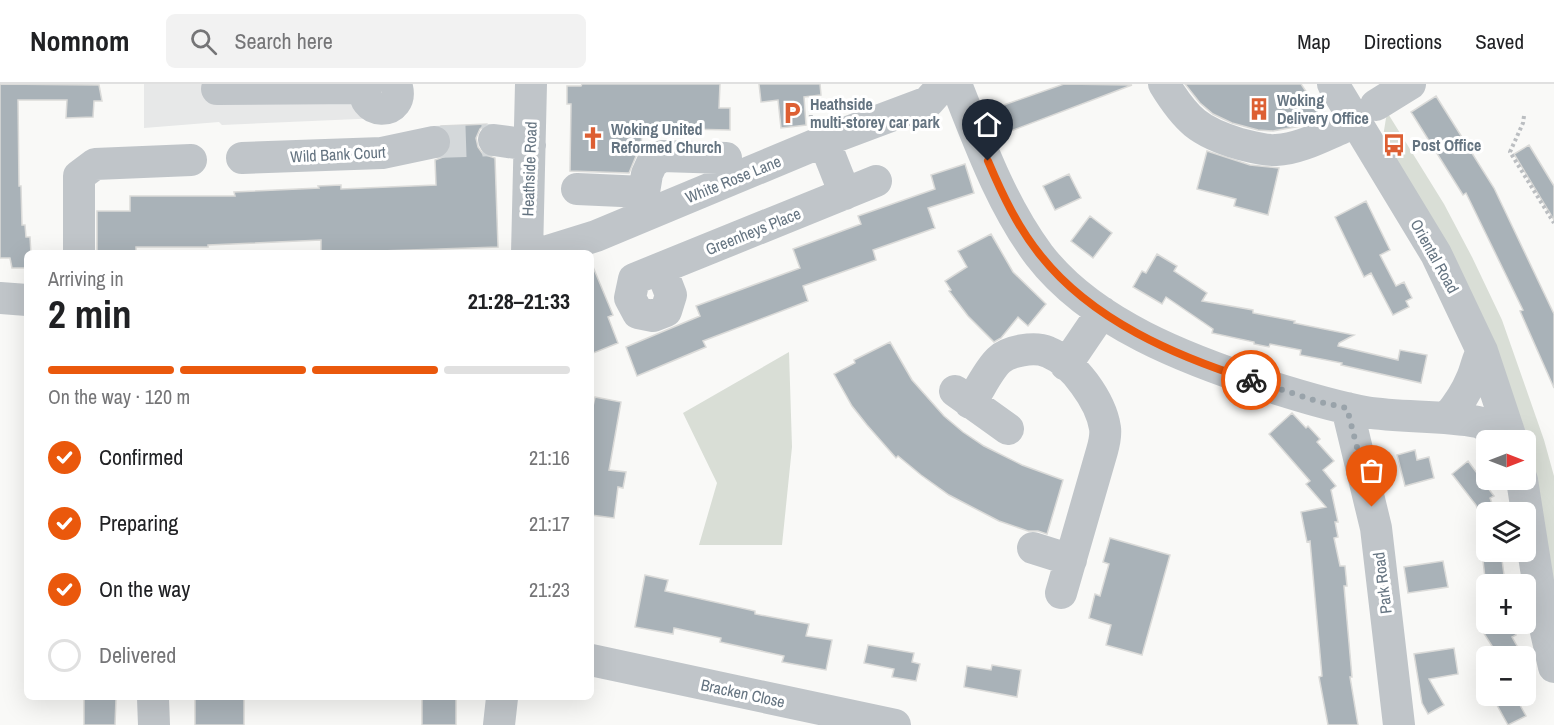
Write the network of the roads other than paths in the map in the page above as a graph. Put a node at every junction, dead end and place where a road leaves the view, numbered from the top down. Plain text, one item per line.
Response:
1 (531, 84) edge
2 (1164, 84) edge
3 (1333, 84) edge
4 (1410, 84) edge
5 (397, 85) edge
6 (366, 86) edge
7 (216, 88) dead end
8 (952, 89) edge
9 (1376, 105) dead end
10 (1342, 128) dead end
11 (494, 140) tunnel mouth
12 (825, 141) junction
13 (434, 142) tunnel mouth
14 (530, 145) junction
15 (242, 158) dead end
16 (726, 158) dead end
17 (191, 160) dead end
18 (876, 181) dead end
19 (577, 189) dead end
20 (846, 194) junction
21 (648, 202) junction
22 (79, 250) edge
23 (527, 250) edge
24 (551, 250) edge
25 (661, 269) dead end
26 (0, 298) edge
27 (24, 300) edge
28 (1102, 312) junction
29 (1482, 351) junction
30 (1066, 365) junction
31 (1347, 408) junction
32 (1447, 418) junction
33 (1008, 429) dead end
34 (1494, 430) edge
35 (1508, 430) edge
36 (1524, 490) edge
37 (1033, 548) dead end
38 (1071, 560) junction
39 (1061, 593) dead end
40 (594, 661) edge
41 (1554, 667) edge
42 (153, 700) edge
43 (502, 700) edge
44 (153, 725) edge
45 (499, 725) edge
46 (895, 725) edge
47 (1399, 725) edge

1 - 14 street, Heathside Road
2 - 10 street
3 - 29 street, Oriental Road
4 - 9 street
5 - 6 street
6 - 7 street
8 - 12 street, White Rose Lane
8 - 28 street
11 - 14 street
12 - 20 street
12 - 21 street, White Rose Lane
13 - 15 street, Wild Bank Court
14 - 23 street, Heathside Road
16 - 21 street
17 - 22 street
18 - 20 street, Greenheys Place
19 - 21 street
20 - 25 street, Greenheys Place
21 - 24 street, White Rose Lane
26 - 27 street
28 - 30 street
28 - 31 street
29 - 32 street
29 - 35 street, Oriental Road
30 - 33 street
30 - 38 street
31 - 32 street
31 - 47 street, Park Road
32 - 34 street
36 - 41 street
37 - 38 street
38 - 39 street
40 - 46 street, Bracken Close
42 - 44 street
43 - 45 street

